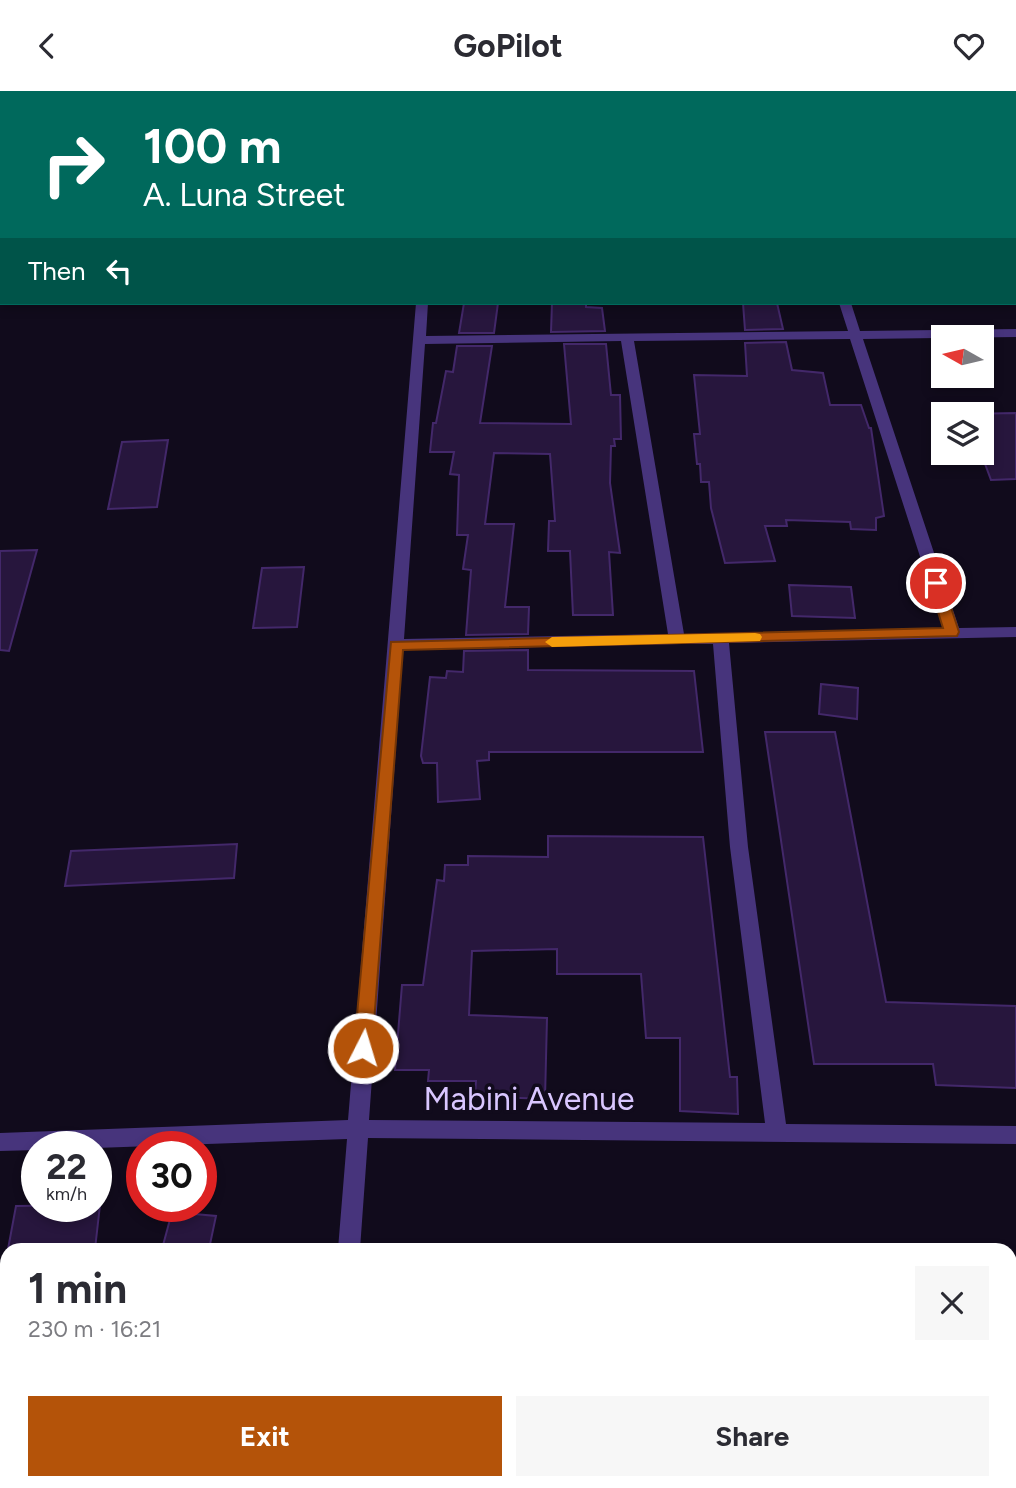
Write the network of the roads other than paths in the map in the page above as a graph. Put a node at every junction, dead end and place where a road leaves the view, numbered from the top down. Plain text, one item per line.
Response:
1 (422, 305) edge
2 (846, 305) edge
3 (1016, 333) edge
4 (855, 335) junction
5 (627, 338) junction
6 (419, 340) junction
7 (952, 632) junction
8 (1016, 632) edge
9 (721, 638) junction
10 (677, 640) junction
11 (396, 645) junction
12 (357, 1129) junction
13 (777, 1132) junction
14 (1016, 1135) edge
15 (0, 1142) edge
16 (349, 1243) edge

1 - 6 street
2 - 4 street
3 - 4 street
4 - 5 street
4 - 7 street
5 - 6 street
5 - 10 street
6 - 11 street
7 - 8 street
7 - 9 street
9 - 10 street
9 - 13 street
10 - 11 street
11 - 12 street
12 - 13 street, Mabini Avenue
12 - 15 street, Mabini Avenue
12 - 16 street
13 - 14 street, Mabini Avenue

